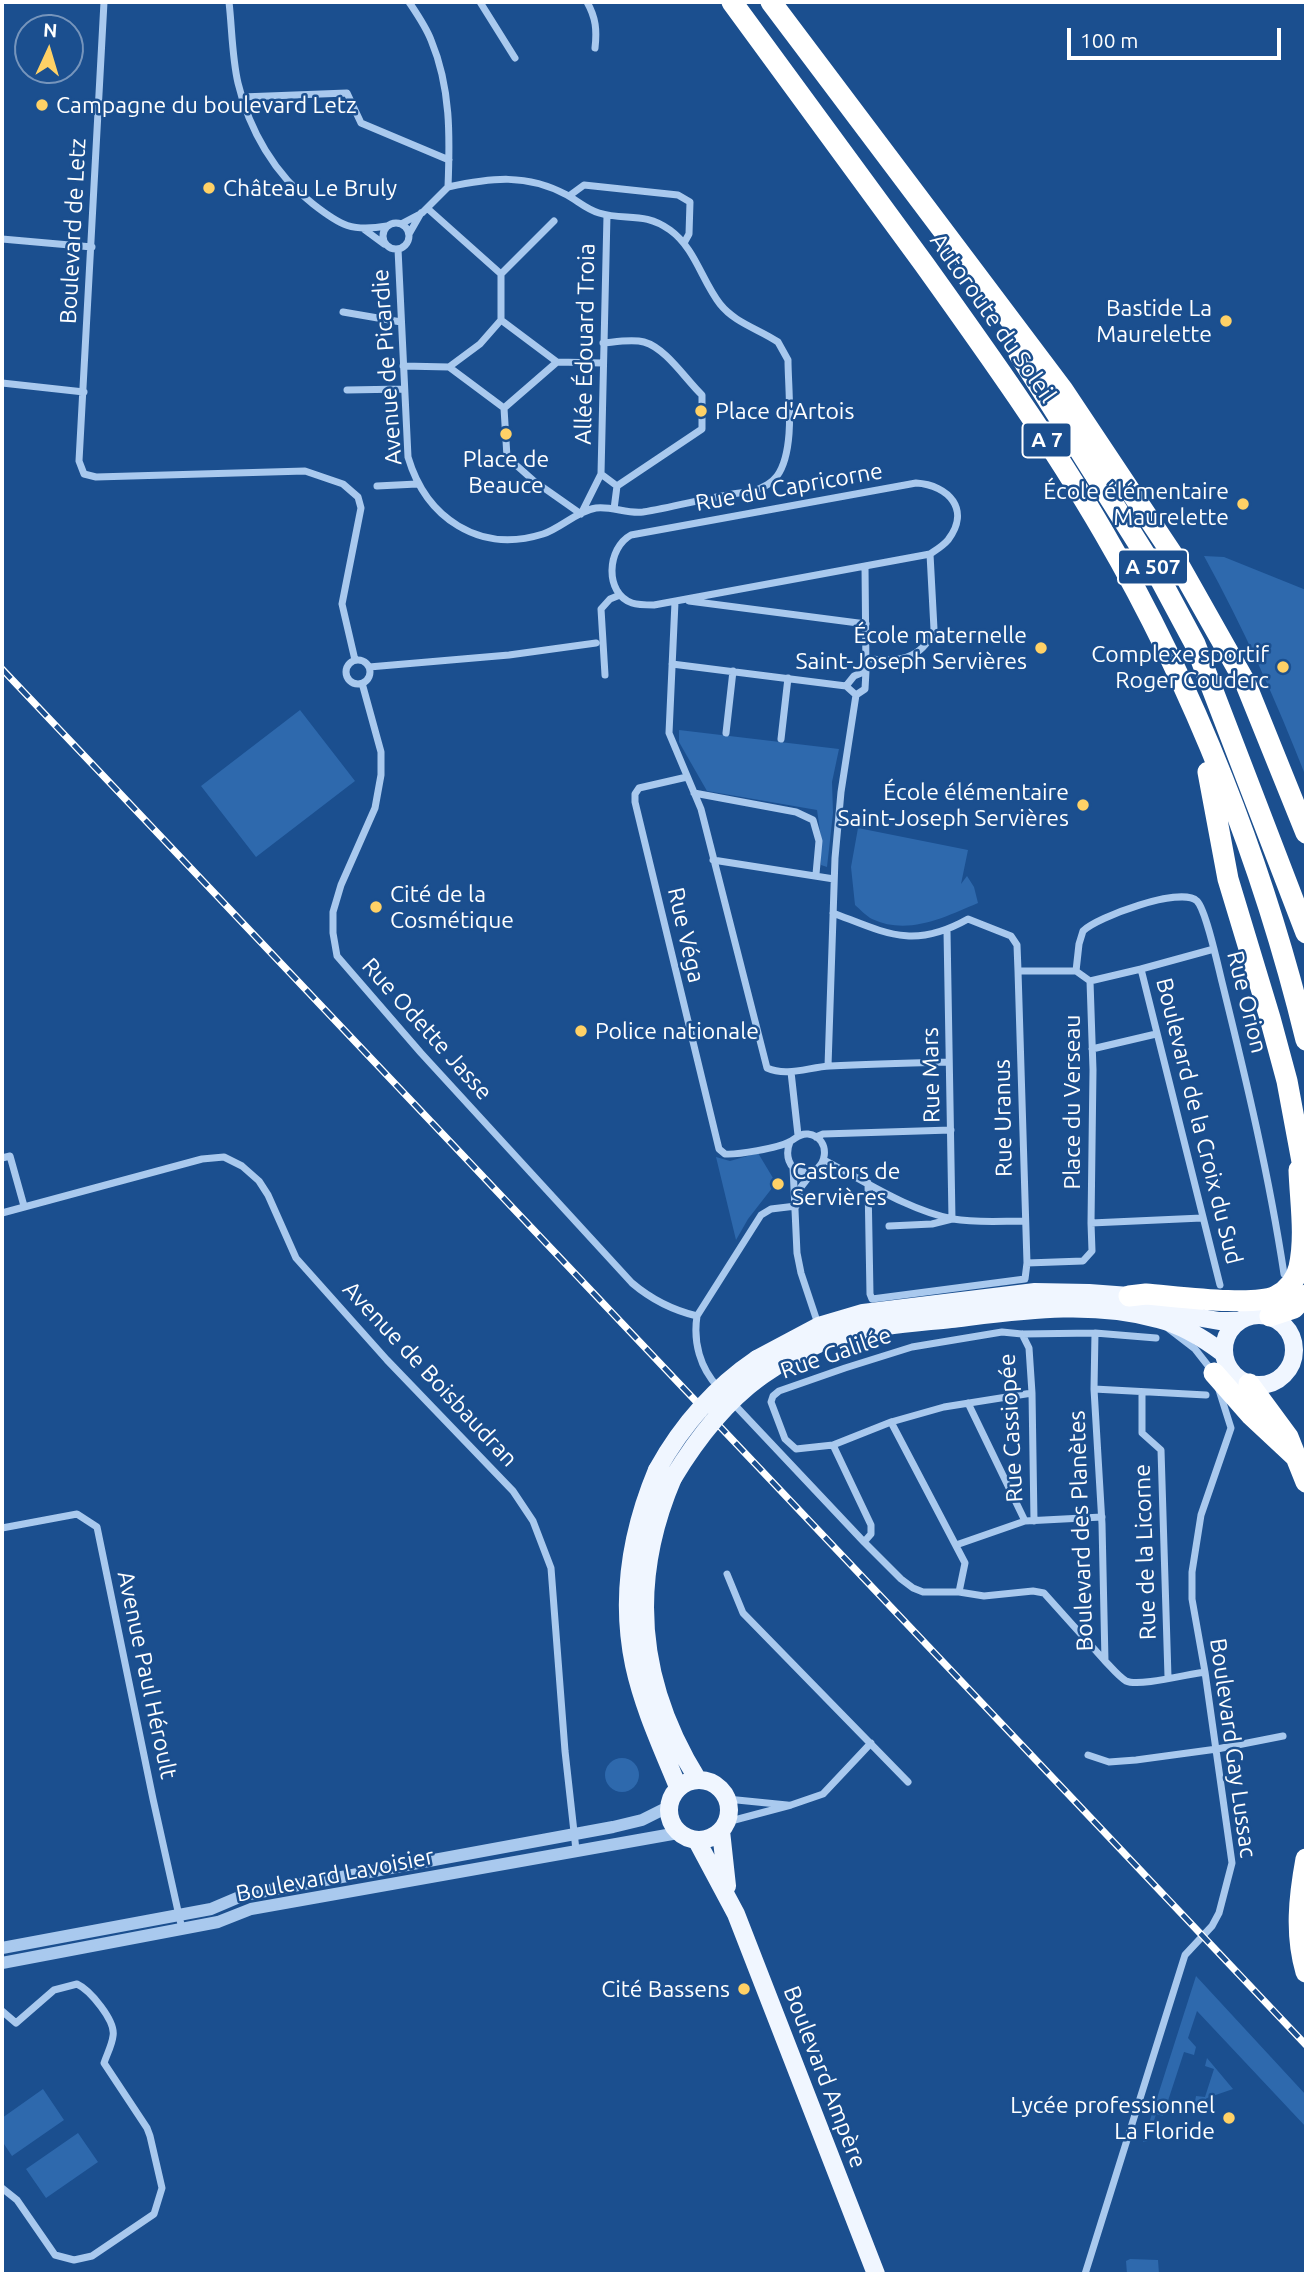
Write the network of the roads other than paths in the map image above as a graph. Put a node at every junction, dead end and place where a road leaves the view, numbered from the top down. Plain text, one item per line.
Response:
1 (104, 2) edge
2 (229, 2) edge
3 (409, 2) edge
4 (480, 2) edge
5 (587, 2) edge
6 (732, 2) edge
7 (771, 2) edge
8 (595, 48) dead end
9 (515, 58) dead end
10 (242, 97) junction
11 (449, 160) junction
12 (448, 187) junction
13 (569, 196) junction
14 (424, 211) junction
15 (607, 215) junction
16 (554, 221) dead end
17 (401, 224) junction
18 (387, 226) junction
19 (365, 230) junction
20 (941, 231) junction
21 (409, 234) junction
22 (2, 239) edge
23 (684, 243) junction
24 (385, 244) junction
25 (92, 247) junction
26 (398, 249) junction
27 (501, 274) junction
28 (343, 312) dead end
29 (501, 320) junction
30 (401, 322) junction
31 (604, 343) junction
32 (557, 362) junction
33 (603, 363) junction
34 (403, 366) junction
35 (449, 367) junction
36 (2, 383) edge
37 (404, 389) junction
38 (347, 390) dead end
39 (84, 392) junction
40 (504, 408) junction
41 (601, 474) junction
42 (417, 484) junction
43 (377, 486) dead end
44 (617, 486) junction
45 (614, 509) junction
46 (581, 514) junction
47 (930, 554) junction
48 (864, 566) junction
49 (620, 595) junction
50 (679, 602) junction
51 (866, 624) junction
52 (596, 643) dead end
53 (865, 658) junction
54 (355, 660) junction
55 (672, 664) junction
56 (369, 667) junction
57 (733, 671) junction
58 (866, 671) junction
59 (605, 675) dead end
60 (788, 678) junction
61 (362, 683) junction
62 (846, 686) junction
63 (856, 695) junction
64 (1200, 725) junction
65 (726, 733) dead end
66 (781, 739) dead end
67 (687, 777) junction
68 (694, 793) junction
69 (1306, 832) edge
70 (713, 860) junction
71 (816, 874) junction
72 (834, 878) junction
73 (833, 913) junction
74 (947, 931) junction
75 (1306, 933) edge
76 (1214, 949) junction
77 (1142, 970) junction
78 (1018, 971) junction
79 (1076, 971) junction
80 (1090, 981) junction
81 (1156, 1034) junction
82 (1306, 1040) edge
83 (1092, 1049) junction
84 (949, 1062) junction
85 (828, 1066) junction
86 (791, 1072) junction
87 (951, 1130) junction
88 (798, 1135) junction
89 (1298, 1136) junction
90 (816, 1137) junction
91 (790, 1142) junction
92 (2, 1158) edge
93 (824, 1160) junction
94 (793, 1167) junction
95 (814, 1170) junction
96 (868, 1182) junction
97 (1306, 1183) edge
98 (24, 1206) junction
99 (796, 1206) junction
100 (2, 1213) edge
101 (1202, 1218) junction
102 (952, 1219) junction
103 (1024, 1221) junction
104 (1091, 1223) junction
105 (889, 1226) dead end
106 (1027, 1263) junction
107 (1284, 1274) dead end
108 (1220, 1285) dead end
109 (1306, 1295) edge
110 (1129, 1296) junction
111 (697, 1316) junction
112 (1270, 1316) junction
113 (1238, 1321) junction
114 (1095, 1333) junction
115 (822, 1334) junction
116 (1022, 1334) junction
117 (1156, 1338) dead end
118 (1300, 1349) edge
119 (1218, 1363) junction
120 (1306, 1372) edge
121 (1285, 1374) junction
122 (1249, 1384) junction
123 (1094, 1390) junction
124 (1142, 1392) junction
125 (1032, 1393) junction
126 (1206, 1395) dead end
127 (968, 1403) junction
128 (891, 1422) junction
129 (832, 1445) junction
130 (1296, 1457) junction
131 (665, 1474) junction
132 (1306, 1482) edge
133 (1102, 1517) junction
134 (1025, 1521) junction
135 (1034, 1521) junction
136 (2, 1528) edge
137 (864, 1542) junction
138 (956, 1545) junction
139 (727, 1574) dead end
140 (959, 1592) junction
141 (1105, 1661) junction
142 (1205, 1672) junction
143 (1168, 1677) junction
144 (1283, 1736) dead end
145 (870, 1743) junction
146 (1217, 1749) junction
147 (1088, 1755) dead end
148 (698, 1780) junction
149 (908, 1782) dead end
150 (678, 1787) junction
151 (727, 1799) junction
152 (791, 1805) junction
153 (668, 1807) junction
154 (724, 1827) junction
155 (573, 1833) junction
156 (678, 1833) junction
157 (697, 1841) junction
158 (576, 1850) junction
159 (1306, 1859) edge
160 (729, 1897) junction
161 (179, 1915) junction
162 (182, 1929) junction
163 (2, 1948) edge
164 (2, 1964) edge
165 (1306, 1972) edge
166 (2, 2011) edge
167 (2, 2188) edge
168 (876, 2274) edge
169 (1085, 2274) edge

1 - 25 street, Boulevard de Letz
2 - 10 street, Avenue de Picardie
3 - 11 street
4 - 9 street
5 - 8 street
6 - 64 highway, Autoroute du Soleil / A 7
7 - 20 highway, Autoroute du Soleil / A 7
10 - 11 street
10 - 19 street, Avenue de Picardie
11 - 12 street
12 - 13 street
12 - 14 street
13 - 15 street
13 - 23 street
14 - 17 street
14 - 21 street
14 - 27 street
15 - 23 street
15 - 31 street, Allée Édouard Troia
16 - 27 street
17 - 18 street
17 - 21 street
18 - 19 street, Avenue de Picardie
18 - 24 street
19 - 24 street, Avenue de Picardie
20 - 69 highway, Autoroute du Soleil / A 7
20 - 75 highway, A 507
21 - 26 street
22 - 25 street
23 - 45 street
24 - 26 street
25 - 39 street, Boulevard de Letz
26 - 30 street, Avenue de Picardie
27 - 29 street
28 - 30 street
29 - 32 street
29 - 35 street
30 - 34 street, Avenue de Picardie
31 - 33 street, Allée Édouard Troia
31 - 44 street
32 - 33 street
32 - 40 street
33 - 41 street, Allée Édouard Troia
34 - 35 street
34 - 37 street, Avenue de Picardie
35 - 40 street
36 - 39 street
37 - 38 street
37 - 42 street, Avenue de Picardie
39 - 54 street, Boulevard de Letz
40 - 46 street
41 - 44 street, Allée Édouard Troia
41 - 46 street, Allée Édouard Troia
42 - 43 street
42 - 46 street, Avenue de Picardie
44 - 45 street
45 - 46 street, Avenue de Picardie
47 - 48 street
47 - 49 street, Rue du Capricorne
47 - 53 street
48 - 50 street
48 - 51 street
49 - 50 street
49 - 59 street
50 - 51 street
50 - 55 street
51 - 53 street
52 - 56 street
53 - 58 street
54 - 56 street
54 - 61 street
55 - 57 street
55 - 67 street
56 - 61 street
57 - 60 street
57 - 65 street
58 - 62 street
58 - 63 street
60 - 62 street
60 - 66 street
61 - 111 street, Rue Odette Jasse
62 - 63 street
63 - 72 street
64 - 82 highway, Autoroute du Soleil / A 7
64 - 89 highway
67 - 68 street
67 - 91 street, Rue Véga
68 - 70 street
68 - 71 street
70 - 71 street
70 - 86 street
71 - 72 street
72 - 73 street
73 - 74 street
73 - 85 street
74 - 78 street
74 - 84 street, Rue Mars
76 - 77 street
76 - 79 street, Rue Orion
76 - 107 street, Rue Orion
77 - 80 street, Boulevard de la Croix du Sud
77 - 81 street, Boulevard de la Croix du Sud
78 - 79 street
78 - 103 street, Rue Uranus
79 - 80 street
80 - 83 street, Place du Verseau
81 - 83 street
81 - 101 street, Boulevard de la Croix du Sud
83 - 104 street, Place du Verseau
84 - 85 street
84 - 87 street, Rue Mars
85 - 86 street
86 - 88 street
87 - 90 street
87 - 102 street, Rue Mars
88 - 90 street
88 - 91 street
89 - 97 highway
89 - 110 highway
90 - 93 street
91 - 94 street
92 - 98 street
93 - 95 street
93 - 96 street
94 - 95 street
94 - 99 street
95 - 99 street
96 - 102 street
96 - 106 street
98 - 100 street, Avenue de Boisbaudran
98 - 155 street, Avenue de Boisbaudran
99 - 111 street
99 - 115 street
101 - 104 street
101 - 108 street, Boulevard de la Croix du Sud
102 - 103 street
102 - 105 street
103 - 106 street, Rue Uranus
104 - 106 street, Place du Verseau
109 - 112 highway
110 - 113 main road
110 - 115 main road
111 - 137 street
112 - 113 main road
112 - 118 main road
113 - 119 main road
114 - 116 street, Rue Galilée
114 - 117 street, Rue Galilée
114 - 123 street, Boulevard des Planètes
115 - 119 main road
115 - 131 main road, bridge
115 - 131 main road, bridge
116 - 125 street, Rue Cassiopée
116 - 129 street, Rue Galilée
118 - 121 main road
119 - 122 main road
119 - 130 highway
119 - 142 street, Boulevard Gay Lussac
120 - 121 main road
121 - 122 main road
122 - 130 highway
123 - 124 street
123 - 133 street, Boulevard des Planètes
124 - 126 street
124 - 143 street, Rue de la Licorne
125 - 127 street
125 - 135 street, Rue Cassiopée
127 - 128 street
127 - 134 street
128 - 129 street
128 - 138 street
129 - 137 street
130 - 132 highway
131 - 148 main road
131 - 150 main road
133 - 135 street, Rue Cassiopée
133 - 141 street, Boulevard des Planètes
134 - 135 street, Rue Cassiopée
134 - 138 street, Rue Cassiopée
136 - 161 street, Avenue Paul Héroult
137 - 140 street
138 - 140 street
139 - 145 street
140 - 141 street
141 - 143 street, Boulevard des Planètes
142 - 143 street, Boulevard des Planètes
142 - 146 street, Boulevard Gay Lussac
144 - 146 street
145 - 149 street
145 - 152 street
146 - 147 street
146 - 169 street, Boulevard Gay Lussac
148 - 150 main road
148 - 151 main road
150 - 153 main road
151 - 152 street
151 - 154 main road
152 - 154 street
153 - 155 street, Boulevard Lavoisier
153 - 156 main road
154 - 157 main road
154 - 160 main road, Boulevard Ampère
155 - 158 street, Avenue de Boisbaudran
155 - 161 street, Boulevard Lavoisier
156 - 157 main road
156 - 158 street, Boulevard Lavoisier
157 - 160 main road, Boulevard Ampère
158 - 162 street, Boulevard Lavoisier
159 - 165 highway
160 - 168 main road, Boulevard Ampère
161 - 162 street, Avenue Paul Héroult
161 - 163 street, Boulevard Lavoisier
162 - 164 street, Boulevard Lavoisier
166 - 167 street

